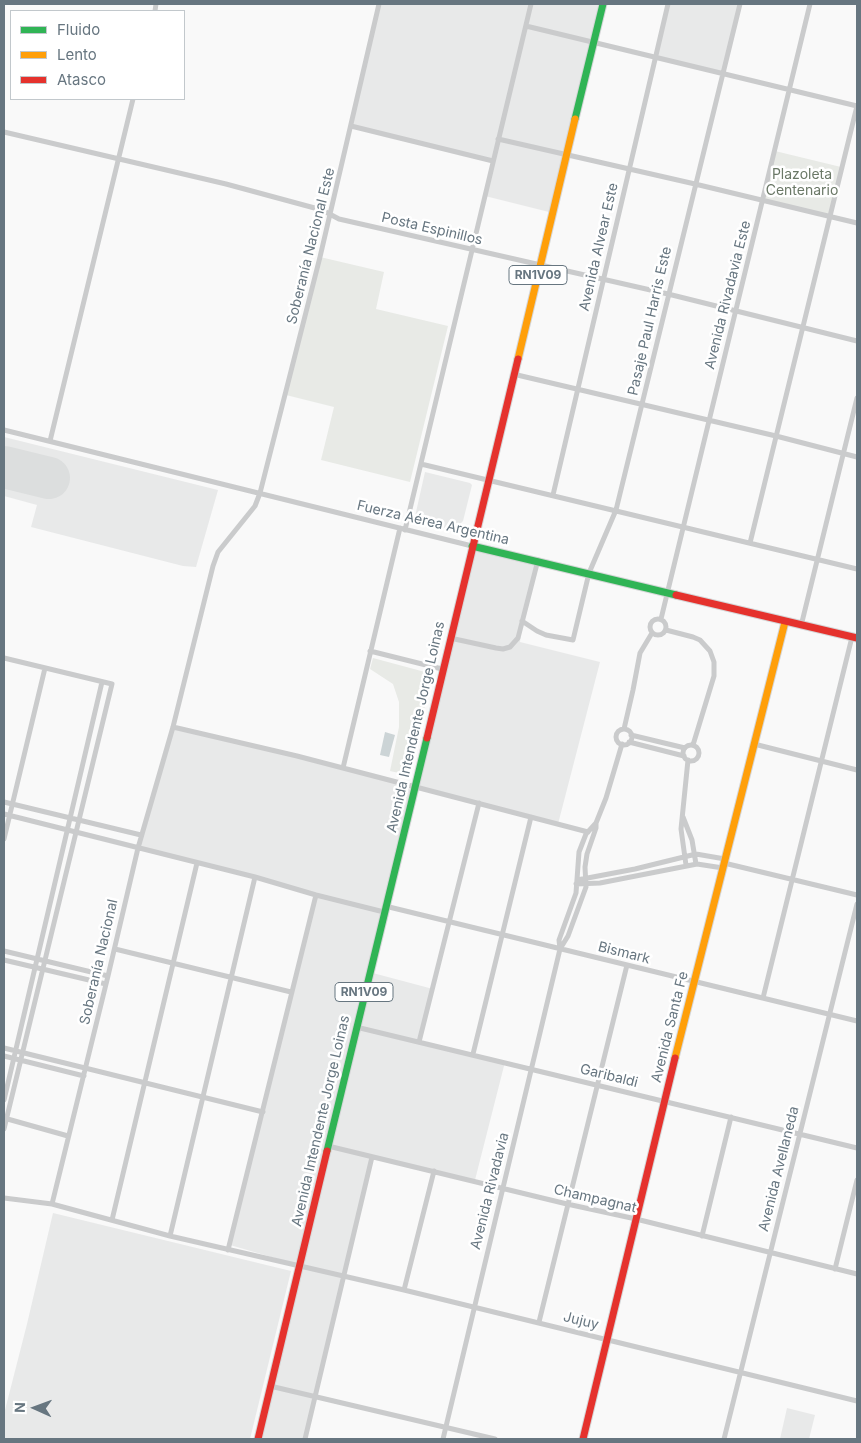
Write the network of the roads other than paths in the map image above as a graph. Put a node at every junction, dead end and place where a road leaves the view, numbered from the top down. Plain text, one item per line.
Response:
1 (379, 4) edge
2 (531, 4) edge
3 (603, 4) edge
4 (668, 4) edge
5 (740, 4) edge
6 (810, 4) edge
7 (526, 26) junction
8 (593, 42) junction
9 (655, 57) junction
10 (723, 73) junction
11 (790, 89) junction
12 (133, 100) edge
13 (857, 106) edge
14 (351, 126) junction
15 (4, 132) edge
16 (498, 139) junction
17 (567, 155) junction
18 (118, 160) junction
19 (493, 161) junction
20 (629, 169) junction
21 (695, 184) junction
22 (763, 200) junction
23 (329, 215) junction
24 (830, 216) junction
25 (857, 224) edge
26 (473, 249) junction
27 (540, 265) junction
28 (602, 280) junction
29 (668, 294) junction
30 (736, 312) junction
31 (802, 327) junction
32 (857, 341) edge
33 (513, 374) junction
34 (577, 389) junction
35 (857, 398) edge
36 (642, 405) junction
37 (709, 421) junction
38 (4, 430) edge
39 (776, 436) junction
40 (50, 441) junction
41 (843, 453) junction
42 (857, 457) edge
43 (421, 464) junction
44 (488, 480) junction
45 (260, 493) junction
46 (553, 495) junction
47 (616, 510) junction
48 (684, 526) junction
49 (402, 529) junction
50 (750, 542) junction
51 (472, 546) junction
52 (538, 560) junction
53 (816, 560) junction
54 (857, 569) edge
55 (589, 573) junction
56 (668, 592) junction
57 (661, 619) junction
58 (522, 621) junction
59 (785, 622) junction
60 (801, 626) junction
61 (666, 630) junction
62 (652, 633) junction
63 (854, 637) edge
64 (450, 638) junction
65 (370, 651) junction
66 (4, 658) edge
67 (45, 668) junction
68 (442, 669) junction
69 (102, 682) junction
70 (173, 727) junction
71 (624, 729) junction
72 (631, 735) junction
73 (629, 742) junction
74 (622, 744) junction
75 (754, 744) junction
76 (693, 745) junction
77 (685, 748) junction
78 (686, 758) junction
79 (820, 761) junction
80 (342, 768) junction
81 (857, 770) edge
82 (415, 787) junction
83 (4, 802) edge
84 (479, 803) junction
85 (12, 804) junction
86 (6, 814) edge
87 (531, 817) junction
88 (683, 817) junction
89 (70, 818) junction
90 (79, 820) junction
91 (596, 823) junction
92 (68, 830) junction
93 (76, 832) junction
94 (588, 832) junction
95 (142, 835) junction
96 (4, 838) edge
97 (138, 848) junction
98 (696, 854) junction
99 (685, 857) junction
100 (197, 863) junction
101 (724, 863) junction
102 (696, 864) junction
103 (686, 865) junction
104 (256, 877) junction
105 (792, 880) junction
106 (586, 881) junction
107 (576, 882) junction
108 (316, 895) junction
109 (857, 895) edge
110 (857, 904) edge
111 (385, 909) junction
112 (450, 922) junction
113 (503, 935) junction
114 (114, 949) junction
115 (560, 949) junction
116 (4, 951) edge
117 (4, 960) edge
118 (40, 960) junction
119 (172, 964) junction
120 (627, 965) junction
121 (38, 968) junction
122 (108, 976) junction
123 (231, 978) junction
124 (694, 981) junction
125 (106, 984) junction
126 (291, 992) junction
127 (763, 998) junction
128 (830, 1014) junction
129 (857, 1021) edge
130 (356, 1027) junction
131 (419, 1042) junction
132 (4, 1048) edge
133 (18, 1052) junction
134 (473, 1054) junction
135 (4, 1056) edge
136 (17, 1059) junction
137 (531, 1068) junction
138 (85, 1069) junction
139 (84, 1076) junction
140 (144, 1082) junction
141 (597, 1084) junction
142 (202, 1096) junction
143 (4, 1100) edge
144 (664, 1101) junction
145 (263, 1112) junction
146 (731, 1117) junction
147 (5, 1119) edge
148 (4, 1128) edge
149 (800, 1134) junction
150 (68, 1136) junction
151 (328, 1146) junction
152 (857, 1148) edge
153 (372, 1157) junction
154 (434, 1171) junction
155 (857, 1180) edge
156 (502, 1188) junction
157 (4, 1198) edge
158 (52, 1204) junction
159 (567, 1204) junction
160 (636, 1219) junction
161 (112, 1220) junction
162 (170, 1236) junction
163 (702, 1236) junction
164 (228, 1250) junction
165 (770, 1252) junction
166 (299, 1265) junction
167 (835, 1269) junction
168 (857, 1274) edge
169 (345, 1276) junction
170 (404, 1290) junction
171 (474, 1307) junction
172 (539, 1322) junction
173 (607, 1339) junction
174 (740, 1372) junction
175 (270, 1386) junction
176 (315, 1396) junction
177 (857, 1401) edge
178 (446, 1427) junction
179 (258, 1439) edge
180 (305, 1439) edge
181 (443, 1439) edge
182 (495, 1439) edge
183 (583, 1439) edge
184 (724, 1439) edge

1 - 14 street, Soberanía Nacional Este
2 - 7 street
3 - 8 main road, RN1V09
4 - 9 street, Avenida Alvear Este
5 - 10 street, Pasaje Paul Harris Este
6 - 11 street, Avenida Rivadavia Este
7 - 8 street
7 - 16 street
8 - 9 street
8 - 17 main road, RN1V09
9 - 10 street
9 - 20 street, Avenida Alvear Este
10 - 11 street
10 - 21 street, Pasaje Paul Harris Este
11 - 13 street
11 - 22 street, Avenida Rivadavia Este
12 - 18 street
13 - 24 street
14 - 19 street
14 - 23 street, Soberanía Nacional Este
15 - 18 street, Posta Espinillos
16 - 17 street
16 - 19 street
17 - 20 street
17 - 27 main road, RN1V09
18 - 23 street, Posta Espinillos
18 - 40 street
19 - 26 street
20 - 21 street
20 - 28 street, Avenida Alvear Este
21 - 22 street
21 - 29 street, Pasaje Paul Harris Este
22 - 24 street
22 - 30 street, Avenida Rivadavia Este
23 - 26 street, Posta Espinillos
23 - 45 street, Soberanía Nacional Este
24 - 25 street
24 - 31 street
26 - 27 street, Posta Espinillos
26 - 43 street
27 - 28 street, Posta Espinillos
27 - 33 main road, RN1V09
28 - 29 street, Posta Espinillos
28 - 34 street, Avenida Alvear Este
29 - 30 street, Posta Espinillos
29 - 36 street, Pasaje Paul Harris Este
30 - 31 street, Posta Espinillos
30 - 37 street, Avenida Rivadavia Este
31 - 32 street, Posta Espinillos
31 - 39 street
33 - 34 street
33 - 44 main road, RN1V09
34 - 36 street
34 - 46 street, Avenida Alvear Este
35 - 41 street
36 - 37 street
36 - 47 street, Pasaje Paul Harris Este
37 - 39 street
37 - 48 street, Avenida Rivadavia Este
38 - 40 street, Fuerza Aérea Argentina
39 - 41 street
39 - 50 street
40 - 45 street, Fuerza Aérea Argentina
41 - 42 street
41 - 53 street
43 - 44 street
43 - 49 street
44 - 46 street
44 - 51 main road, RN1V09
45 - 49 street, Fuerza Aérea Argentina
45 - 70 street, Soberanía Nacional Este
46 - 47 street
47 - 48 street
47 - 55 street, Pasaje Paul Harris Este
48 - 50 street
48 - 56 street, Avenida Rivadavia Este
49 - 51 street, Fuerza Aérea Argentina
49 - 65 street
50 - 53 street
51 - 52 main road, Fuerza Aérea Argentina
51 - 64 main road, Avenida Intendente Jorge Loinas / RN1V09
52 - 55 main road, Fuerza Aérea Argentina
52 - 58 street
53 - 54 street
53 - 60 street
55 - 56 main road, Fuerza Aérea Argentina
55 - 58 street, Pasaje Paul Harris Este
56 - 57 street, Avenida Rivadavia
56 - 59 main road, Fuerza Aérea Argentina
57 - 61 street
57 - 62 street, Avenida Rivadavia
58 - 64 street
59 - 60 main road, Fuerza Aérea Argentina
59 - 75 main road, Avenida Santa Fe
60 - 63 main road, Fuerza Aérea Argentina
61 - 62 street
61 - 76 street
62 - 71 street, Avenida Rivadavia
63 - 79 street
64 - 68 main road, Avenida Intendente Jorge Loinas / RN1V09
65 - 68 street
65 - 80 street
66 - 67 street
67 - 69 street
67 - 85 street
68 - 82 main road, Avenida Intendente Jorge Loinas / RN1V09
69 - 89 street
69 - 90 street
70 - 80 street
70 - 95 street, Soberanía Nacional
71 - 72 street
71 - 74 street, Avenida Rivadavia
72 - 73 street
72 - 77 street
73 - 74 street
73 - 78 street
74 - 91 street, Avenida Rivadavia
75 - 79 street
75 - 101 main road, Avenida Santa Fe
76 - 77 street
76 - 78 street
77 - 78 street
78 - 88 street
79 - 81 street
79 - 105 street
80 - 82 street
82 - 84 street
82 - 111 main road, Avenida Intendente Jorge Loinas / RN1V09
83 - 85 street
84 - 87 street
84 - 112 street
85 - 86 street
85 - 89 street
86 - 92 street, Bismark
86 - 96 street
87 - 94 street
87 - 113 street
88 - 98 street
88 - 99 street
89 - 90 street
89 - 92 street
90 - 93 street
90 - 95 street
91 - 94 street, Avenida Rivadavia
91 - 106 street, Avenida Rivadavia
92 - 93 street, Bismark
92 - 118 street
93 - 97 street, Bismark
93 - 118 street
94 - 107 street, Avenida Rivadavia
95 - 97 street, Soberanía Nacional
97 - 100 street, Bismark
97 - 114 street, Soberanía Nacional
98 - 99 street
98 - 101 street
98 - 102 street
99 - 103 street
99 - 106 street
100 - 104 street, Bismark
100 - 119 street
101 - 102 street
101 - 105 street
101 - 124 main road, Avenida Santa Fe
102 - 103 street
103 - 106 street
104 - 108 street, Bismark
104 - 123 street
105 - 109 street
105 - 127 street
106 - 107 street
106 - 115 street, Avenida Rivadavia
107 - 115 street, Avenida Rivadavia
108 - 111 street, Bismark
108 - 126 street
110 - 128 street, Avenida Avellaneda
111 - 112 street, Bismark
111 - 130 main road, Avenida Intendente Jorge Loinas / RN1V09
112 - 113 street, Bismark
112 - 131 street
113 - 115 street, Bismark
113 - 134 street
114 - 119 street
114 - 122 street, Soberanía Nacional
115 - 120 street, Bismark
115 - 137 street, Avenida Rivadavia
116 - 118 street
117 - 121 street
118 - 121 street
118 - 122 street
119 - 123 street
119 - 140 street
120 - 124 street, Bismark
120 - 141 street
121 - 125 street
121 - 133 street
122 - 125 street, Soberanía Nacional
123 - 126 street
123 - 142 street
124 - 127 street, Bismark
124 - 144 main road, Avenida Santa Fe
125 - 138 street, Soberanía Nacional
126 - 145 street
127 - 128 street, Bismark
128 - 129 street, Bismark
128 - 149 street, Avenida Avellaneda
130 - 131 street, Garibaldi
130 - 151 main road, Avenida Intendente Jorge Loinas / RN1V09
131 - 134 street, Garibaldi
132 - 133 street
133 - 136 street
133 - 138 street
134 - 137 street, Garibaldi
135 - 136 street
136 - 139 street
136 - 143 street
136 - 147 street
137 - 141 street, Garibaldi
137 - 156 street, Avenida Rivadavia
138 - 139 street, Soberanía Nacional
138 - 140 street
139 - 150 street, Soberanía Nacional
140 - 142 street
140 - 161 street
141 - 144 street, Garibaldi
141 - 159 street
142 - 145 street
142 - 162 street
144 - 146 street, Garibaldi
144 - 160 main road, Avenida Santa Fe
145 - 164 street
146 - 149 street, Garibaldi
146 - 163 street
147 - 148 street
147 - 150 street
149 - 152 street, Garibaldi
149 - 165 street, Avenida Avellaneda
150 - 158 street, Soberanía Nacional
151 - 153 street, Champagnat
151 - 166 main road, Avenida Intendente Jorge Loinas / RN1V09
153 - 154 street, Champagnat
153 - 169 street
154 - 156 street, Champagnat
154 - 170 street
155 - 167 street
156 - 159 street, Champagnat
156 - 171 street, Avenida Rivadavia
157 - 158 street, Jujuy
158 - 161 street, Jujuy
159 - 160 street, Champagnat
159 - 172 street
160 - 163 street, Champagnat
160 - 173 main road, Avenida Santa Fe
161 - 162 street, Jujuy
162 - 164 street, Jujuy
163 - 165 street, Champagnat
164 - 166 street, Jujuy
165 - 167 street, Champagnat
165 - 174 street, Avenida Avellaneda
166 - 169 street, Jujuy
166 - 175 main road, Avenida Intendente Jorge Loinas / RN1V09
167 - 168 street, Champagnat
169 - 170 street, Jujuy
169 - 176 street
170 - 171 street, Jujuy
171 - 172 street, Jujuy
171 - 178 street, Avenida Rivadavia
172 - 173 street, Jujuy
173 - 174 street, Jujuy
173 - 183 main road, Avenida Santa Fe
174 - 177 street, Jujuy
174 - 184 street, Avenida Avellaneda
175 - 176 street
175 - 179 main road, Avenida Intendente Jorge Loinas / RN1V09
176 - 178 street
176 - 180 street
178 - 181 street, Avenida Rivadavia
178 - 182 street

